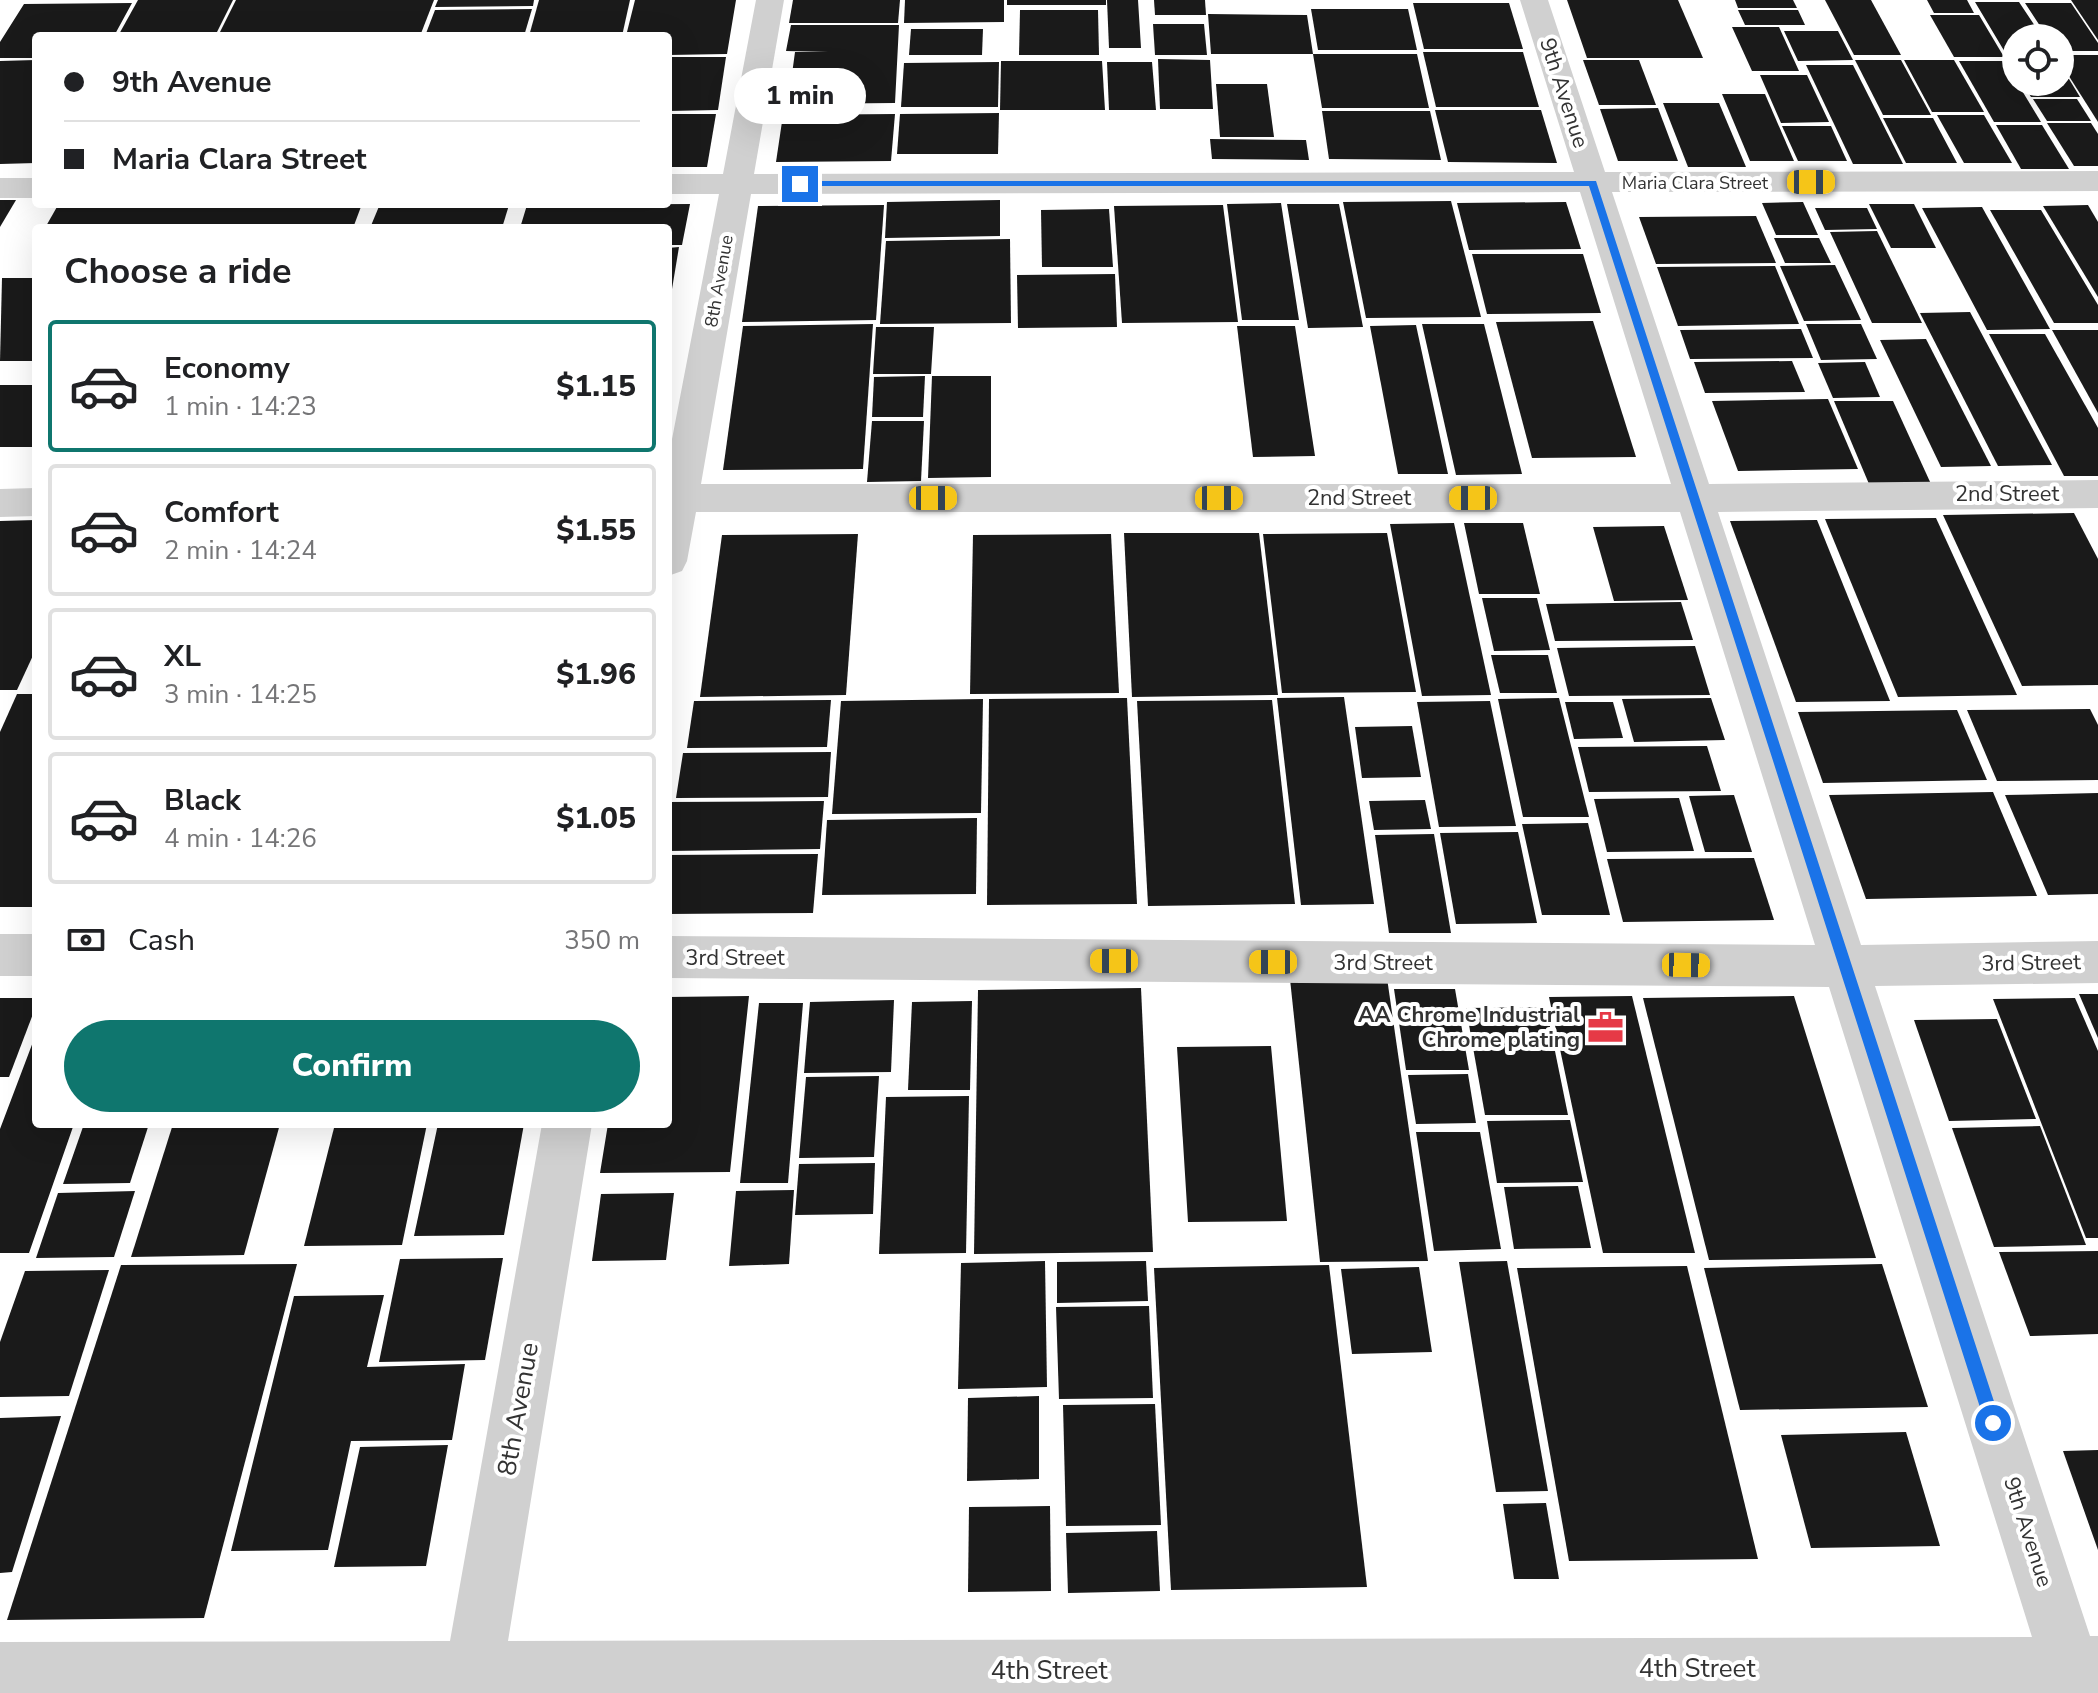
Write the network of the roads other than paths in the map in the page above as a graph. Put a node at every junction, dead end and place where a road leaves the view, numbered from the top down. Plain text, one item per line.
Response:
1 (770, 0) edge
2 (1534, 0) edge
3 (2098, 181) edge
4 (1593, 183) junction
5 (672, 184) edge
6 (737, 184) junction
7 (0, 188) edge
8 (32, 188) edge
9 (2098, 494) edge
10 (674, 498) edge
11 (1695, 498) junction
12 (32, 502) edge
13 (0, 503) edge
14 (672, 519) edge
15 (0, 955) edge
16 (32, 955) edge
17 (672, 957) edge
18 (2098, 962) edge
19 (1845, 966) junction
20 (566, 1128) edge
21 (0, 1672) edge
22 (2083, 1675) edge
23 (472, 1682) edge

1 - 6 street, 8th Avenue
2 - 4 street, 9th Avenue
3 - 4 street, Maria Clara Street
4 - 6 street, Maria Clara Street
4 - 11 street, 9th Avenue
5 - 6 street, Maria Clara Street
6 - 10 street, 8th Avenue
7 - 8 street
9 - 11 street, 2nd Street
10 - 11 street, 2nd Street
10 - 14 street, 8th Avenue
11 - 19 street, 9th Avenue
12 - 13 street
15 - 16 street
17 - 19 street, 3rd Street
18 - 19 street, 3rd Street
19 - 22 street, 9th Avenue
20 - 23 street, 8th Avenue
21 - 23 street, 4th Street
22 - 23 street, 4th Street

